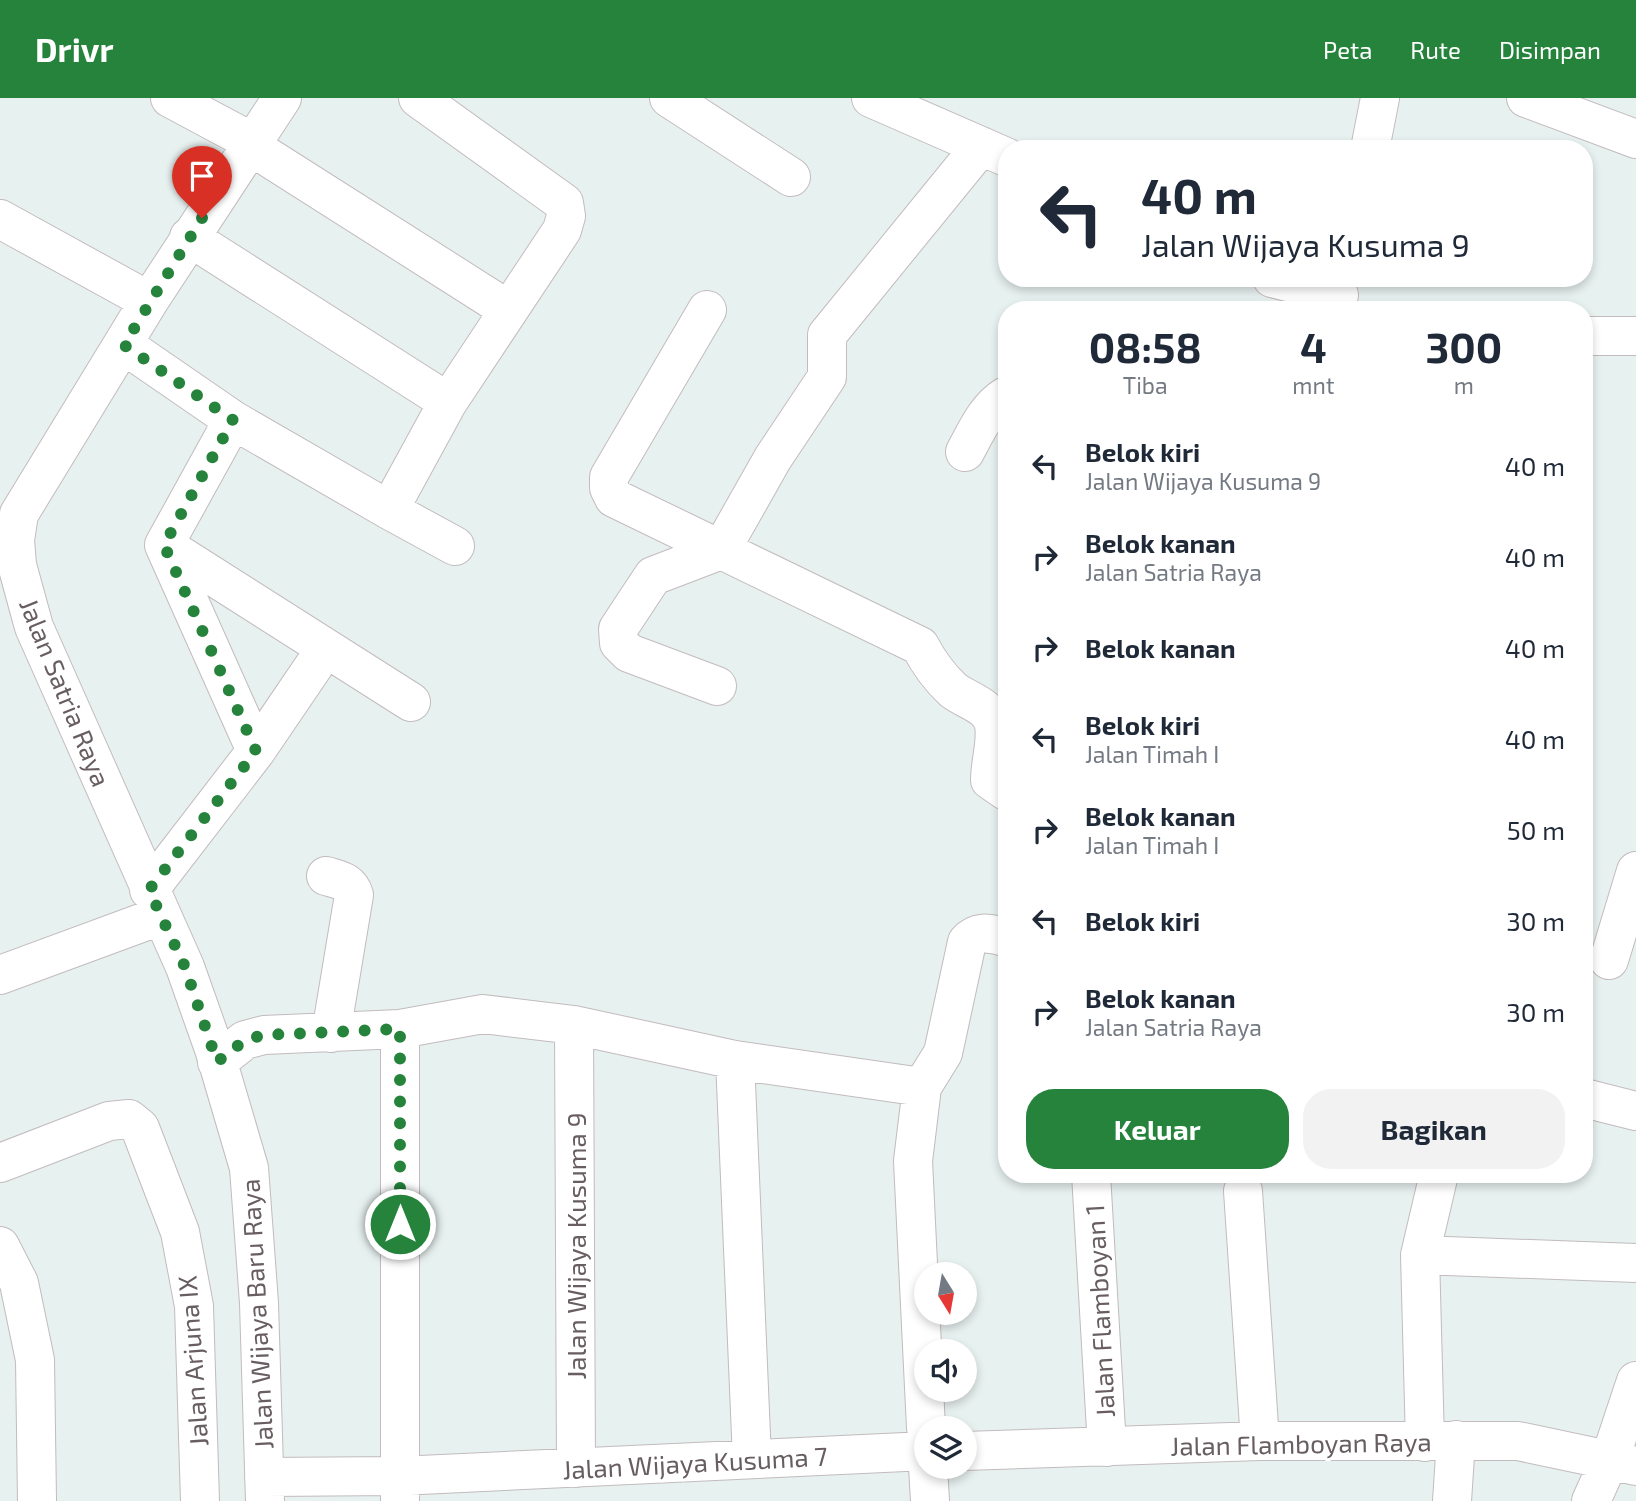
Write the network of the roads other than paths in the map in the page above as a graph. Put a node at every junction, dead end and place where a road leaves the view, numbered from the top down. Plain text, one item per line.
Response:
1 (170, 98) edge
2 (282, 98) edge
3 (418, 98) edge
4 (669, 98) edge
5 (872, 98) edge
6 (1380, 98) edge
7 (1526, 98) edge
8 (1636, 139) edge
9 (1372, 140) edge
10 (252, 142) junction
11 (993, 152) edge
12 (792, 177) dead end
13 (0, 219) edge
14 (189, 237) junction
15 (1299, 287) edge
16 (1338, 300) edge
17 (149, 301) junction
18 (507, 309) junction
19 (707, 310) dead end
20 (1593, 335) edge
21 (1636, 336) edge
22 (124, 345) junction
23 (448, 402) junction
24 (998, 405) edge
25 (233, 420) junction
26 (965, 452) dead end
27 (389, 510) junction
28 (164, 545) junction
29 (455, 546) dead end
30 (720, 550) junction
31 (326, 648) junction
32 (717, 686) dead end
33 (411, 702) dead end
34 (256, 751) junction
35 (998, 786) edge
36 (1636, 871) edge
37 (326, 876) dead end
38 (154, 903) junction
39 (998, 936) edge
40 (1609, 960) dead end
41 (0, 975) edge
42 (573, 1025) junction
43 (400, 1029) junction
44 (331, 1033) junction
45 (215, 1056) junction
46 (735, 1060) junction
47 (922, 1087) junction
48 (1593, 1100) edge
49 (1636, 1111) edge
50 (0, 1163) edge
51 (1092, 1183) edge
52 (1436, 1183) edge
53 (1243, 1191) dead end
54 (0, 1246) edge
55 (1420, 1255) junction
56 (1636, 1263) edge
57 (1636, 1381) edge
58 (925, 1416) edge
59 (1260, 1441) junction
60 (1441, 1441) junction
61 (1107, 1447) junction
62 (977, 1451) edge
63 (914, 1452) edge
64 (752, 1459) junction
65 (1623, 1462) edge
66 (576, 1468) junction
67 (929, 1479) edge
68 (264, 1489) edge
69 (399, 1489) edge
70 (37, 1501) edge
71 (200, 1501) edge
72 (930, 1501) edge
73 (1452, 1501) edge
74 (1591, 1501) edge

1 - 10 street
2 - 10 street, Jalan Satria Raya
3 - 18 street
4 - 12 street
5 - 11 street
6 - 9 street
7 - 8 street
10 - 14 street, Jalan Satria Raya
10 - 18 street
11 - 30 street
13 - 17 street
14 - 17 street, Jalan Satria Raya
14 - 23 street
15 - 16 street
17 - 22 street, Jalan Satria Raya
18 - 23 street
19 - 30 street
20 - 21 street
22 - 25 street
22 - 38 street, Jalan Satria Raya
23 - 27 street
24 - 26 street
25 - 27 street
25 - 28 street
27 - 29 street
28 - 31 street
28 - 34 street
30 - 32 street
30 - 35 street
31 - 33 street
31 - 34 street
34 - 38 street
36 - 40 street
37 - 44 street
38 - 41 street
38 - 45 street, Jalan Satria Raya
39 - 47 street
42 - 43 street
42 - 46 street
42 - 66 street, Jalan Wijaya Kusuma 9
43 - 44 street
43 - 69 street
44 - 45 street
45 - 68 street, Jalan Wijaya Baru Raya
46 - 47 street
46 - 64 street
47 - 58 street
48 - 49 street
50 - 71 street, Jalan Arjuna IX
51 - 61 street, Jalan Flamboyan 1
52 - 55 street
53 - 59 street
54 - 70 street
55 - 56 street
55 - 60 street
57 - 65 street
59 - 60 street, Jalan Flamboyan Raya
59 - 61 street, Jalan Flamboyan Raya
60 - 65 street, Jalan Flamboyan Raya
60 - 73 street
61 - 62 street, Jalan Flamboyan Raya
63 - 64 street, Jalan Wijaya Kusuma 7
64 - 66 street, Jalan Wijaya Kusuma 7
65 - 74 street
66 - 69 street, Jalan Wijaya Kusuma 7
67 - 72 street
68 - 69 street, Jalan Wijaya Kusuma 7

